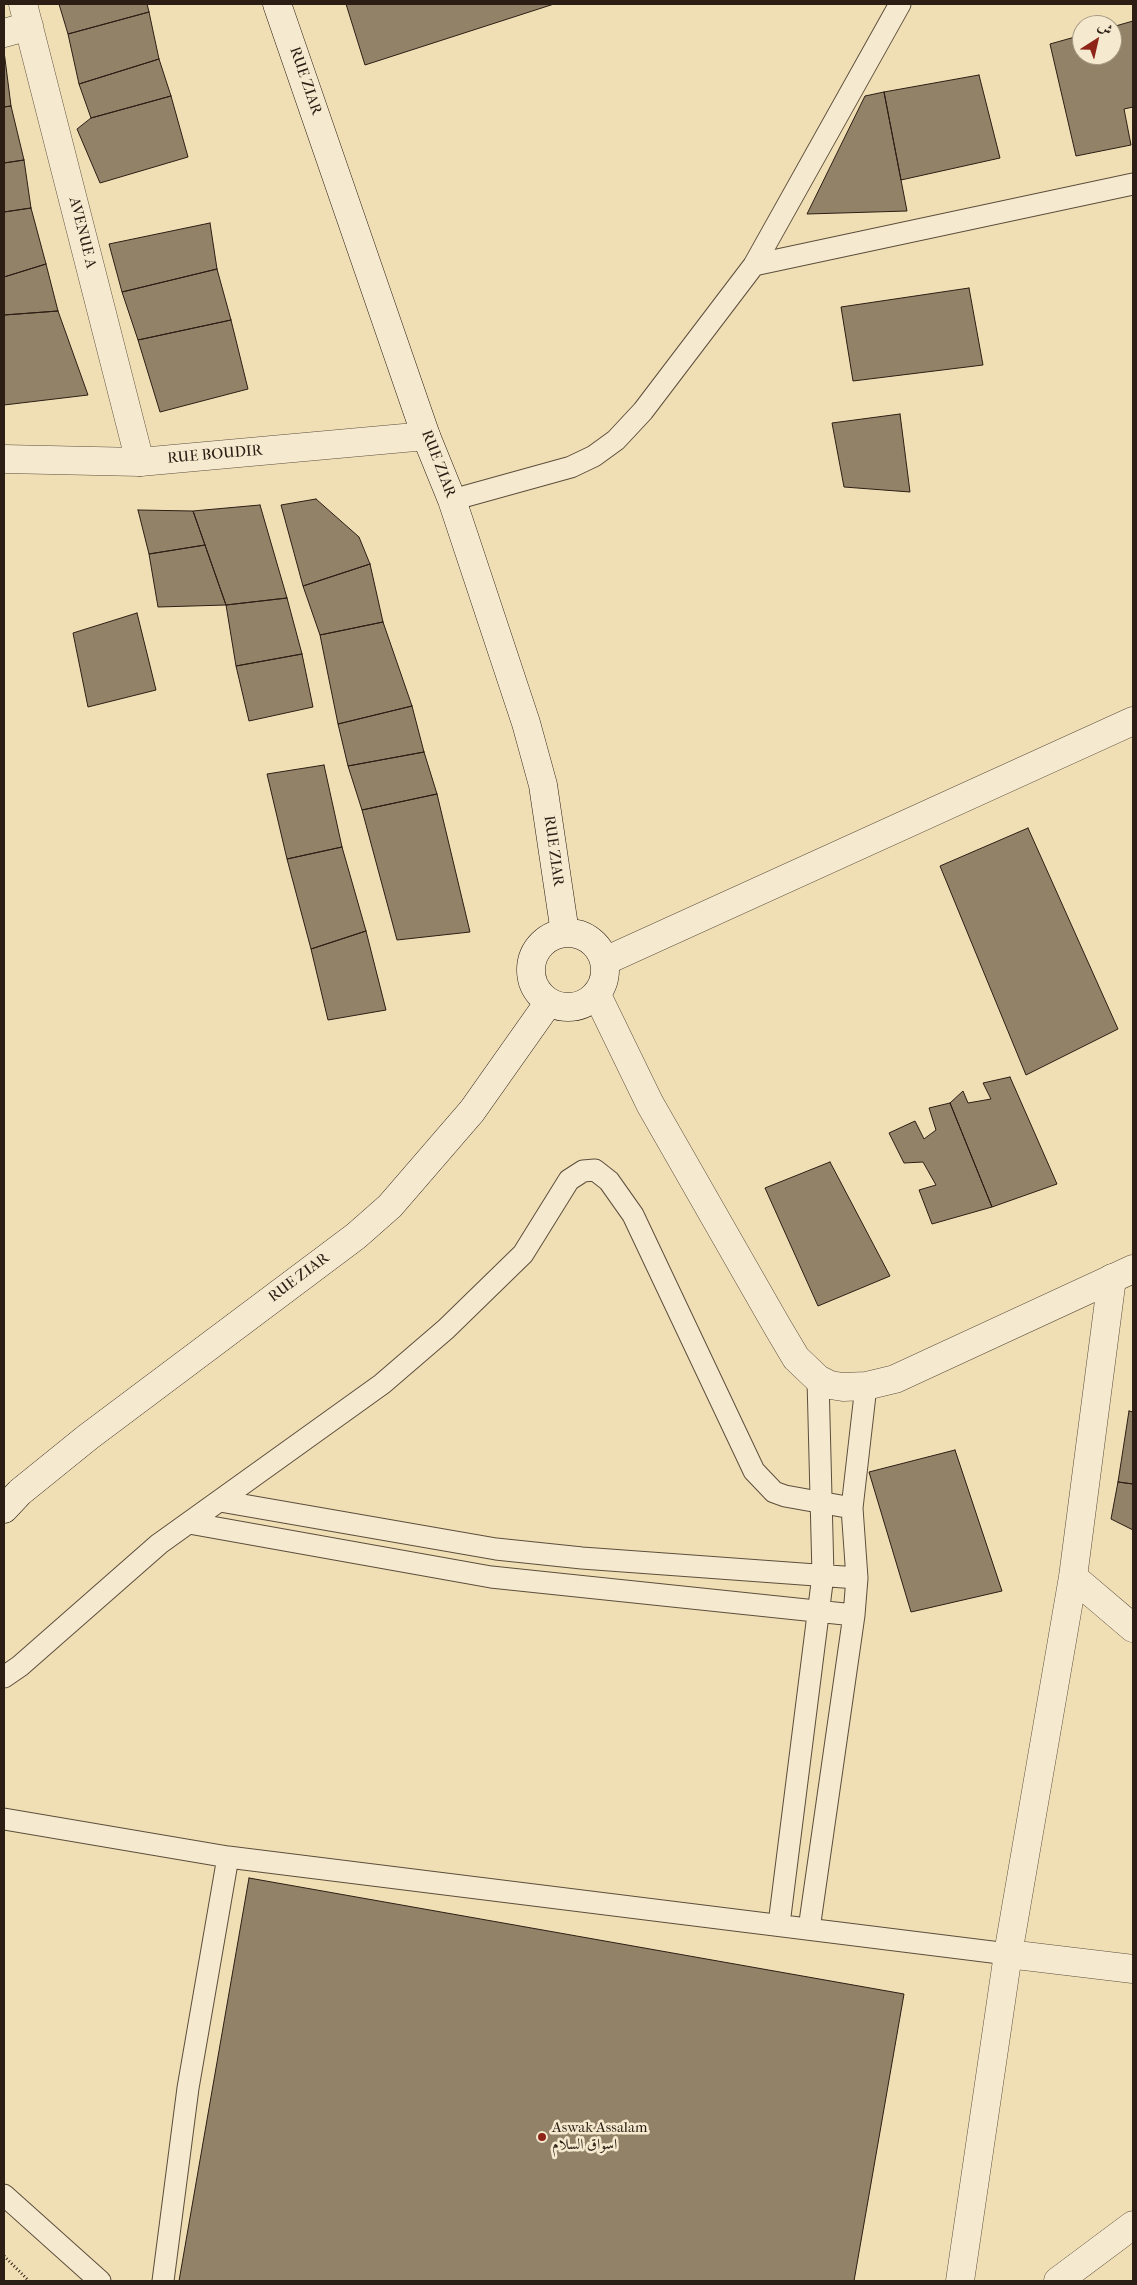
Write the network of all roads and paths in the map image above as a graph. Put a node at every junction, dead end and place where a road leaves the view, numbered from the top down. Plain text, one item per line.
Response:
1 (277, 4) edge
2 (900, 4) edge
3 (18, 21) edge
4 (1133, 184) edge
5 (754, 265) junction
6 (426, 436) junction
7 (4, 460) edge
8 (140, 462) junction
9 (452, 500) junction
10 (1133, 721) edge
11 (565, 933) junction
12 (604, 961) junction
13 (597, 995) junction
14 (549, 1002) junction
15 (1122, 1274) edge
16 (818, 1379) junction
17 (866, 1386) junction
18 (220, 1501) junction
19 (820, 1502) junction
20 (852, 1508) junction
21 (4, 1509) edge
22 (316, 1518) junction
23 (189, 1523) junction
24 (408, 1534) junction
25 (312, 1546) junction
26 (496, 1549) junction
27 (582, 1558) junction
28 (405, 1562) junction
29 (663, 1564) junction
30 (745, 1571) junction
31 (823, 1575) junction
32 (491, 1577) junction
33 (1073, 1577) junction
34 (857, 1578) junction
35 (579, 1587) junction
36 (661, 1596) junction
37 (742, 1603) junction
38 (819, 1610) junction
39 (854, 1615) junction
40 (1133, 1628) edge
41 (4, 1677) edge
42 (4, 1819) edge
43 (228, 1857) junction
44 (779, 1924) junction
45 (808, 1929) junction
46 (1008, 1954) junction
47 (1133, 1969) edge
48 (4, 2194) edge
49 (1133, 2225) edge
50 (4, 2256) edge
51 (29, 2281) edge
52 (100, 2281) edge
53 (163, 2281) edge
54 (960, 2281) edge
55 (1058, 2281) edge

1 - 6 street, RUE ZIAR
2 - 5 lane
3 - 8 street, AVENUE A
4 - 5 lane
5 - 9 lane
6 - 8 street, RUE BOUDIR
6 - 9 street, RUE ZIAR
7 - 8 street, RUE BOUDIR
9 - 11 street, RUE ZIAR
10 - 12 street
11 - 12 street
11 - 14 street
12 - 13 street
13 - 14 street
13 - 16 street
14 - 21 street, RUE ZIAR
15 - 17 street
15 - 33 street
16 - 17 street
16 - 19 lane
17 - 20 lane
18 - 19 lane
18 - 22 lane
18 - 23 lane
19 - 20 lane
19 - 31 lane
20 - 34 lane
22 - 24 lane
22 - 25 lane
23 - 25 lane
23 - 41 lane
24 - 26 lane
24 - 28 lane
25 - 28 lane
26 - 27 lane
26 - 32 lane
27 - 29 lane
27 - 35 lane
28 - 32 lane
29 - 30 lane
29 - 36 lane
30 - 31 lane
30 - 37 lane
31 - 34 lane
31 - 38 lane
32 - 35 lane
33 - 40 street
33 - 46 street
34 - 39 lane
35 - 36 lane
36 - 37 lane
37 - 38 lane
38 - 39 lane
38 - 44 lane
39 - 45 lane
42 - 43 lane
43 - 44 lane
43 - 53 lane
44 - 45 lane
45 - 46 lane
46 - 47 street
46 - 54 street
48 - 52 lane
49 - 55 street
50 - 51 path

